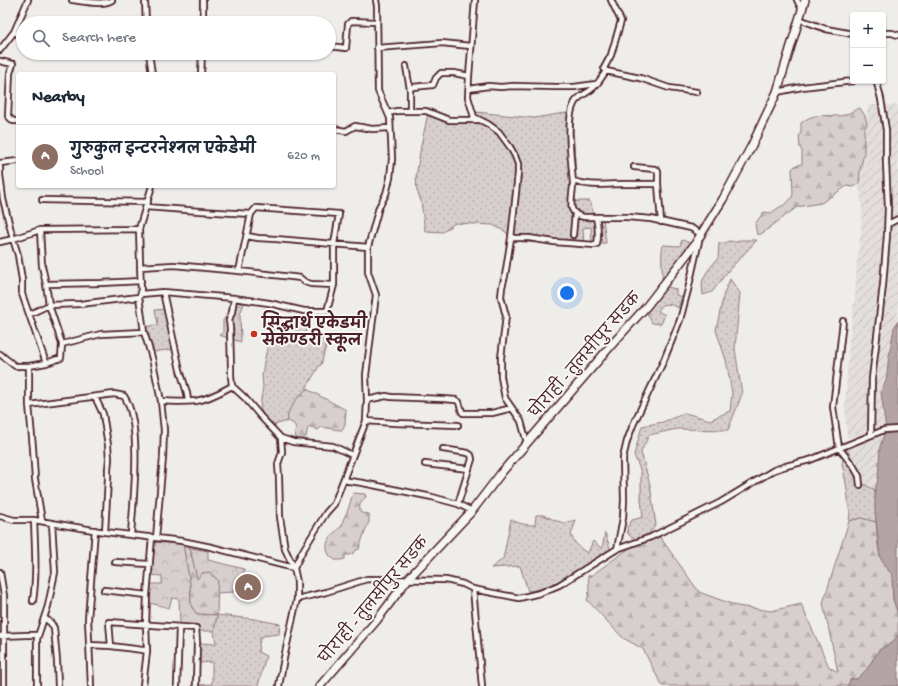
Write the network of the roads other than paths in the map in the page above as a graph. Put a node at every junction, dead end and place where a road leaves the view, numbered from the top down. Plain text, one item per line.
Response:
1 (28, 0) edge
2 (72, 0) edge
3 (112, 0) edge
4 (145, 0) edge
5 (203, 0) edge
6 (376, 0) edge
7 (475, 0) edge
8 (611, 0) edge
9 (797, 0) edge
10 (805, 0) edge
11 (802, 10) junction
12 (21, 16) edge
13 (146, 16) edge
14 (202, 16) edge
15 (799, 19) junction
16 (377, 22) junction
17 (16, 27) edge
18 (14, 32) joint
19 (850, 33) edge
20 (886, 33) edge
21 (898, 35) edge
22 (470, 46) junction
23 (336, 47) edge
24 (378, 48) junction
25 (0, 50) edge
26 (150, 60) edge
27 (202, 60) edge
28 (0, 61) edge
29 (406, 66) dead end
30 (606, 71) junction
31 (152, 72) edge
32 (201, 72) edge
33 (468, 76) junction
34 (850, 81) edge
35 (596, 84) junction
36 (877, 84) edge
37 (410, 89) junction
38 (469, 89) junction
39 (697, 92) dead end
40 (776, 92) junction
41 (410, 111) junction
42 (388, 113) junction
43 (478, 120) junction
44 (16, 122) edge
45 (390, 128) junction
46 (336, 130) edge
47 (16, 161) edge
48 (0, 164) edge
49 (0, 167) edge
50 (634, 167) dead end
51 (0, 175) edge
52 (573, 181) junction
53 (658, 184) junction
54 (151, 188) edge
55 (42, 200) dead end
56 (147, 204) junction
57 (575, 213) junction
58 (251, 214) junction
59 (596, 217) junction
60 (898, 219) edge
61 (662, 222) junction
62 (888, 224) junction
63 (139, 229) junction
64 (40, 230) junction
65 (573, 235) dead end
66 (700, 235) junction
67 (246, 236) junction
68 (511, 238) junction
69 (13, 239) junction
70 (0, 242) edge
71 (334, 244) junction
72 (368, 248) junction
73 (140, 267) junction
74 (239, 270) junction
75 (141, 281) junction
76 (46, 284) junction
77 (334, 285) junction
78 (163, 292) junction
79 (140, 296) junction
80 (234, 298) junction
81 (49, 305) junction
82 (30, 314) junction
83 (843, 321) dead end
84 (144, 332) junction
85 (62, 344) junction
86 (0, 354) edge
87 (46, 363) junction
88 (29, 366) junction
89 (232, 386) junction
90 (96, 397) junction
91 (367, 400) junction
92 (161, 401) junction
93 (188, 401) junction
94 (29, 405) junction
95 (512, 408) junction
96 (366, 421) junction
97 (458, 425) dead end
98 (898, 429) edge
99 (872, 435) junction
100 (281, 438) junction
101 (528, 444) junction
102 (839, 448) junction
103 (443, 449) dead end
104 (352, 455) junction
105 (425, 464) dead end
106 (469, 469) junction
107 (344, 480) junction
108 (860, 485) dead end
109 (458, 504) junction
110 (472, 511) junction
111 (0, 516) edge
112 (34, 520) junction
113 (42, 521) junction
114 (52, 523) junction
115 (95, 530) junction
116 (105, 532) junction
117 (131, 535) junction
118 (154, 537) junction
119 (617, 549) junction
120 (115, 562) dead end
121 (149, 564) junction
122 (294, 568) junction
123 (0, 572) edge
124 (408, 579) junction
125 (473, 589) junction
126 (104, 590) dead end
127 (147, 595) junction
128 (297, 599) junction
129 (33, 601) dead end
130 (44, 618) junction
131 (146, 624) junction
132 (179, 628) junction
133 (2, 636) edge
134 (38, 636) junction
135 (89, 645) junction
136 (111, 646) junction
137 (147, 651) junction
138 (4, 686) edge
139 (37, 686) edge
140 (58, 686) edge
141 (91, 686) edge
142 (142, 686) edge
143 (177, 686) edge
144 (196, 686) edge
145 (279, 686) edge
146 (320, 686) edge
147 (482, 686) edge

1 - 12 street
2 - 3 street
4 - 13 street
5 - 14 street
6 - 16 street
7 - 22 street
8 - 30 street
9 - 11 street
10 - 11 main road, घोराही - तुलसीपुर सडक
11 - 15 main road, घोराही - तुलसीपुर सडक
15 - 19 street
15 - 40 main road, घोराही - तुलसीपुर सडक
16 - 23 street
16 - 24 street
17 - 18 street
18 - 25 street
20 - 21 street
22 - 24 street
22 - 33 street
24 - 42 street
26 - 31 street
27 - 32 street
28 - 44 street
29 - 37 street
30 - 35 street
30 - 39 street
33 - 37 street
33 - 38 street
34 - 40 street
35 - 38 street
35 - 52 street
36 - 62 street
37 - 41 street
38 - 43 street
40 - 66 main road, घोराही - तुलसीपुर सडक
41 - 42 street
41 - 43 street
42 - 45 street
43 - 68 street
45 - 46 street
45 - 72 street
47 - 48 street
49 - 51 street
50 - 53 street
51 - 69 street
52 - 53 street
52 - 57 street
53 - 61 street
54 - 56 street
55 - 56 street
56 - 58 street
56 - 63 street
57 - 59 street
57 - 65 street
58 - 67 street
58 - 71 street
59 - 61 street
59 - 68 street
60 - 62 street
61 - 66 street
62 - 99 street
63 - 64 street
63 - 73 street
64 - 69 street
64 - 76 street
66 - 101 main road, घोराही - तुलसीपुर सडक
66 - 119 street
67 - 71 street
67 - 74 street
68 - 95 street
69 - 70 street
69 - 82 street
71 - 72 street
71 - 77 street
72 - 91 street
73 - 74 street
73 - 75 street
74 - 77 street
75 - 76 street
75 - 79 street
76 - 81 street
77 - 80 street
78 - 79 street
78 - 80 street
78 - 93 street
79 - 81 street
79 - 84 street
80 - 89 street
81 - 82 street
81 - 85 street
82 - 87 street
83 - 102 street
84 - 85 street
84 - 92 street
85 - 87 street
86 - 88 street
87 - 88 street
88 - 94 street
89 - 93 street
89 - 100 street
90 - 94 street
90 - 116 street
90 - 117 street
91 - 95 street
91 - 96 street
92 - 93 street
92 - 118 street
94 - 113 street
95 - 101 street
96 - 97 street
96 - 104 street
98 - 99 street
99 - 102 street
100 - 104 street
100 - 122 street
101 - 110 main road, घोराही - तुलसीपुर सडक
102 - 108 street
102 - 119 street
103 - 106 street
104 - 107 street
105 - 106 street
106 - 109 street
107 - 109 street
107 - 122 street
109 - 110 street
110 - 124 main road, घोराही - तुलसीपुर सडक
111 - 112 street
112 - 113 street
112 - 129 street
113 - 114 street
114 - 115 street
114 - 130 street
115 - 116 street
115 - 135 street
116 - 117 street
117 - 118 street
118 - 121 street
118 - 122 street
119 - 125 street
120 - 121 street
121 - 127 street
122 - 128 street
123 - 133 street
124 - 125 street
124 - 128 street
124 - 146 main road, घोराही - तुलसीपुर सडक
125 - 147 street
126 - 127 street
127 - 131 street
128 - 145 street
130 - 134 street
130 - 140 street
131 - 132 street
131 - 136 street
131 - 137 street
132 - 143 street
132 - 144 street
133 - 134 street
133 - 138 street
134 - 139 street
135 - 136 street
135 - 141 street
136 - 137 street
137 - 142 street

